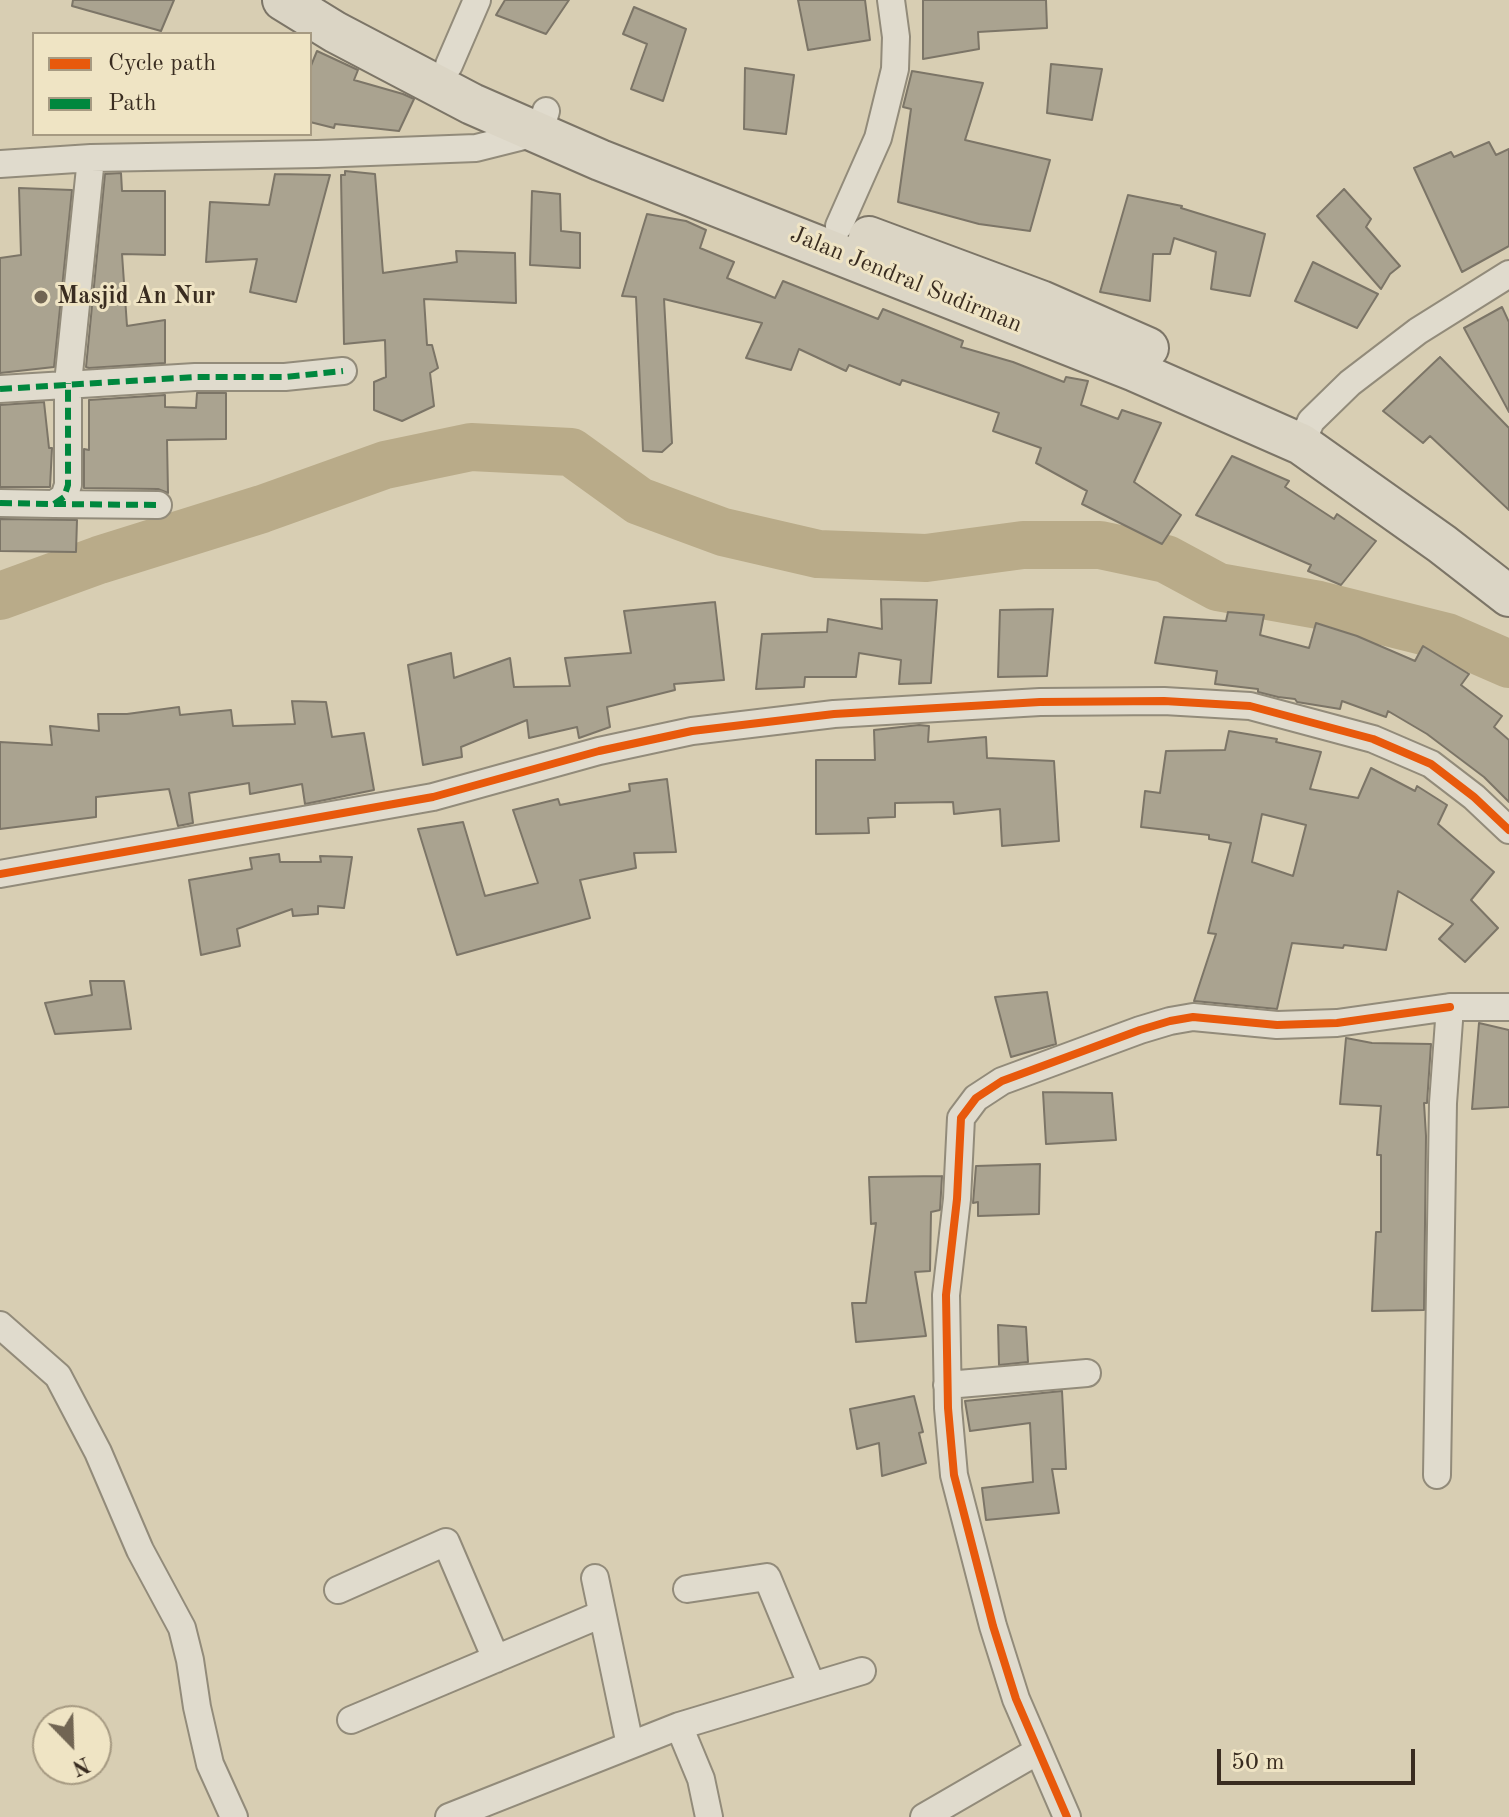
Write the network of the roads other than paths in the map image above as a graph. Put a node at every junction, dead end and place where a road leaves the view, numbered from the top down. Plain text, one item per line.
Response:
1 (283, 0) edge
2 (332, 0) edge
3 (477, 0) edge
4 (891, 0) edge
5 (449, 65) junction
6 (543, 122) junction
7 (91, 158) junction
8 (0, 164) edge
9 (839, 226) junction
10 (1509, 274) edge
11 (343, 371) dead end
12 (68, 383) junction
13 (0, 389) edge
14 (1306, 432) junction
15 (0, 503) edge
16 (54, 504) junction
17 (158, 505) dead end
18 (1509, 567) edge
19 (1509, 596) edge
20 (1507, 825) edge
21 (0, 874) edge
22 (1450, 1007) junction
23 (1509, 1007) edge
24 (1, 1328) edge
25 (1087, 1373) dead end
26 (947, 1385) junction
27 (1437, 1475) dead end
28 (595, 1578) dead end
29 (687, 1589) dead end
30 (338, 1590) dead end
31 (602, 1614) junction
32 (496, 1659) junction
33 (862, 1671) dead end
34 (812, 1686) junction
35 (351, 1720) dead end
36 (679, 1726) junction
37 (630, 1745) junction
38 (1038, 1751) junction
39 (234, 1817) edge
40 (449, 1817) edge
41 (709, 1817) edge
42 (924, 1817) edge
43 (1067, 1817) edge

1 - 6 highway, Jalan Jendral Sudirman
2 - 5 highway, Jalan Jendral Sudirman
3 - 5 street
4 - 9 street
5 - 6 highway, Jalan Jendral Sudirman
6 - 7 street
6 - 9 highway, Jalan Jendral Sudirman
6 - 14 highway, Jalan Jendral Sudirman
7 - 8 street
7 - 12 street
9 - 14 highway, Jalan Jendral Sudirman
10 - 14 street
11 - 12 street
12 - 13 street
12 - 16 street
14 - 18 highway, Jalan Jendral Sudirman
14 - 19 highway, Jalan Jendral Sudirman
15 - 16 street
16 - 17 street
20 - 21 street
22 - 23 street
22 - 26 street
22 - 27 street
24 - 39 street
25 - 26 street
26 - 38 street
28 - 31 street
29 - 34 street
30 - 32 street
31 - 32 street
31 - 37 street
32 - 35 street
33 - 34 street
34 - 36 street
36 - 37 street
36 - 41 street
37 - 40 street
38 - 42 street
38 - 43 street

